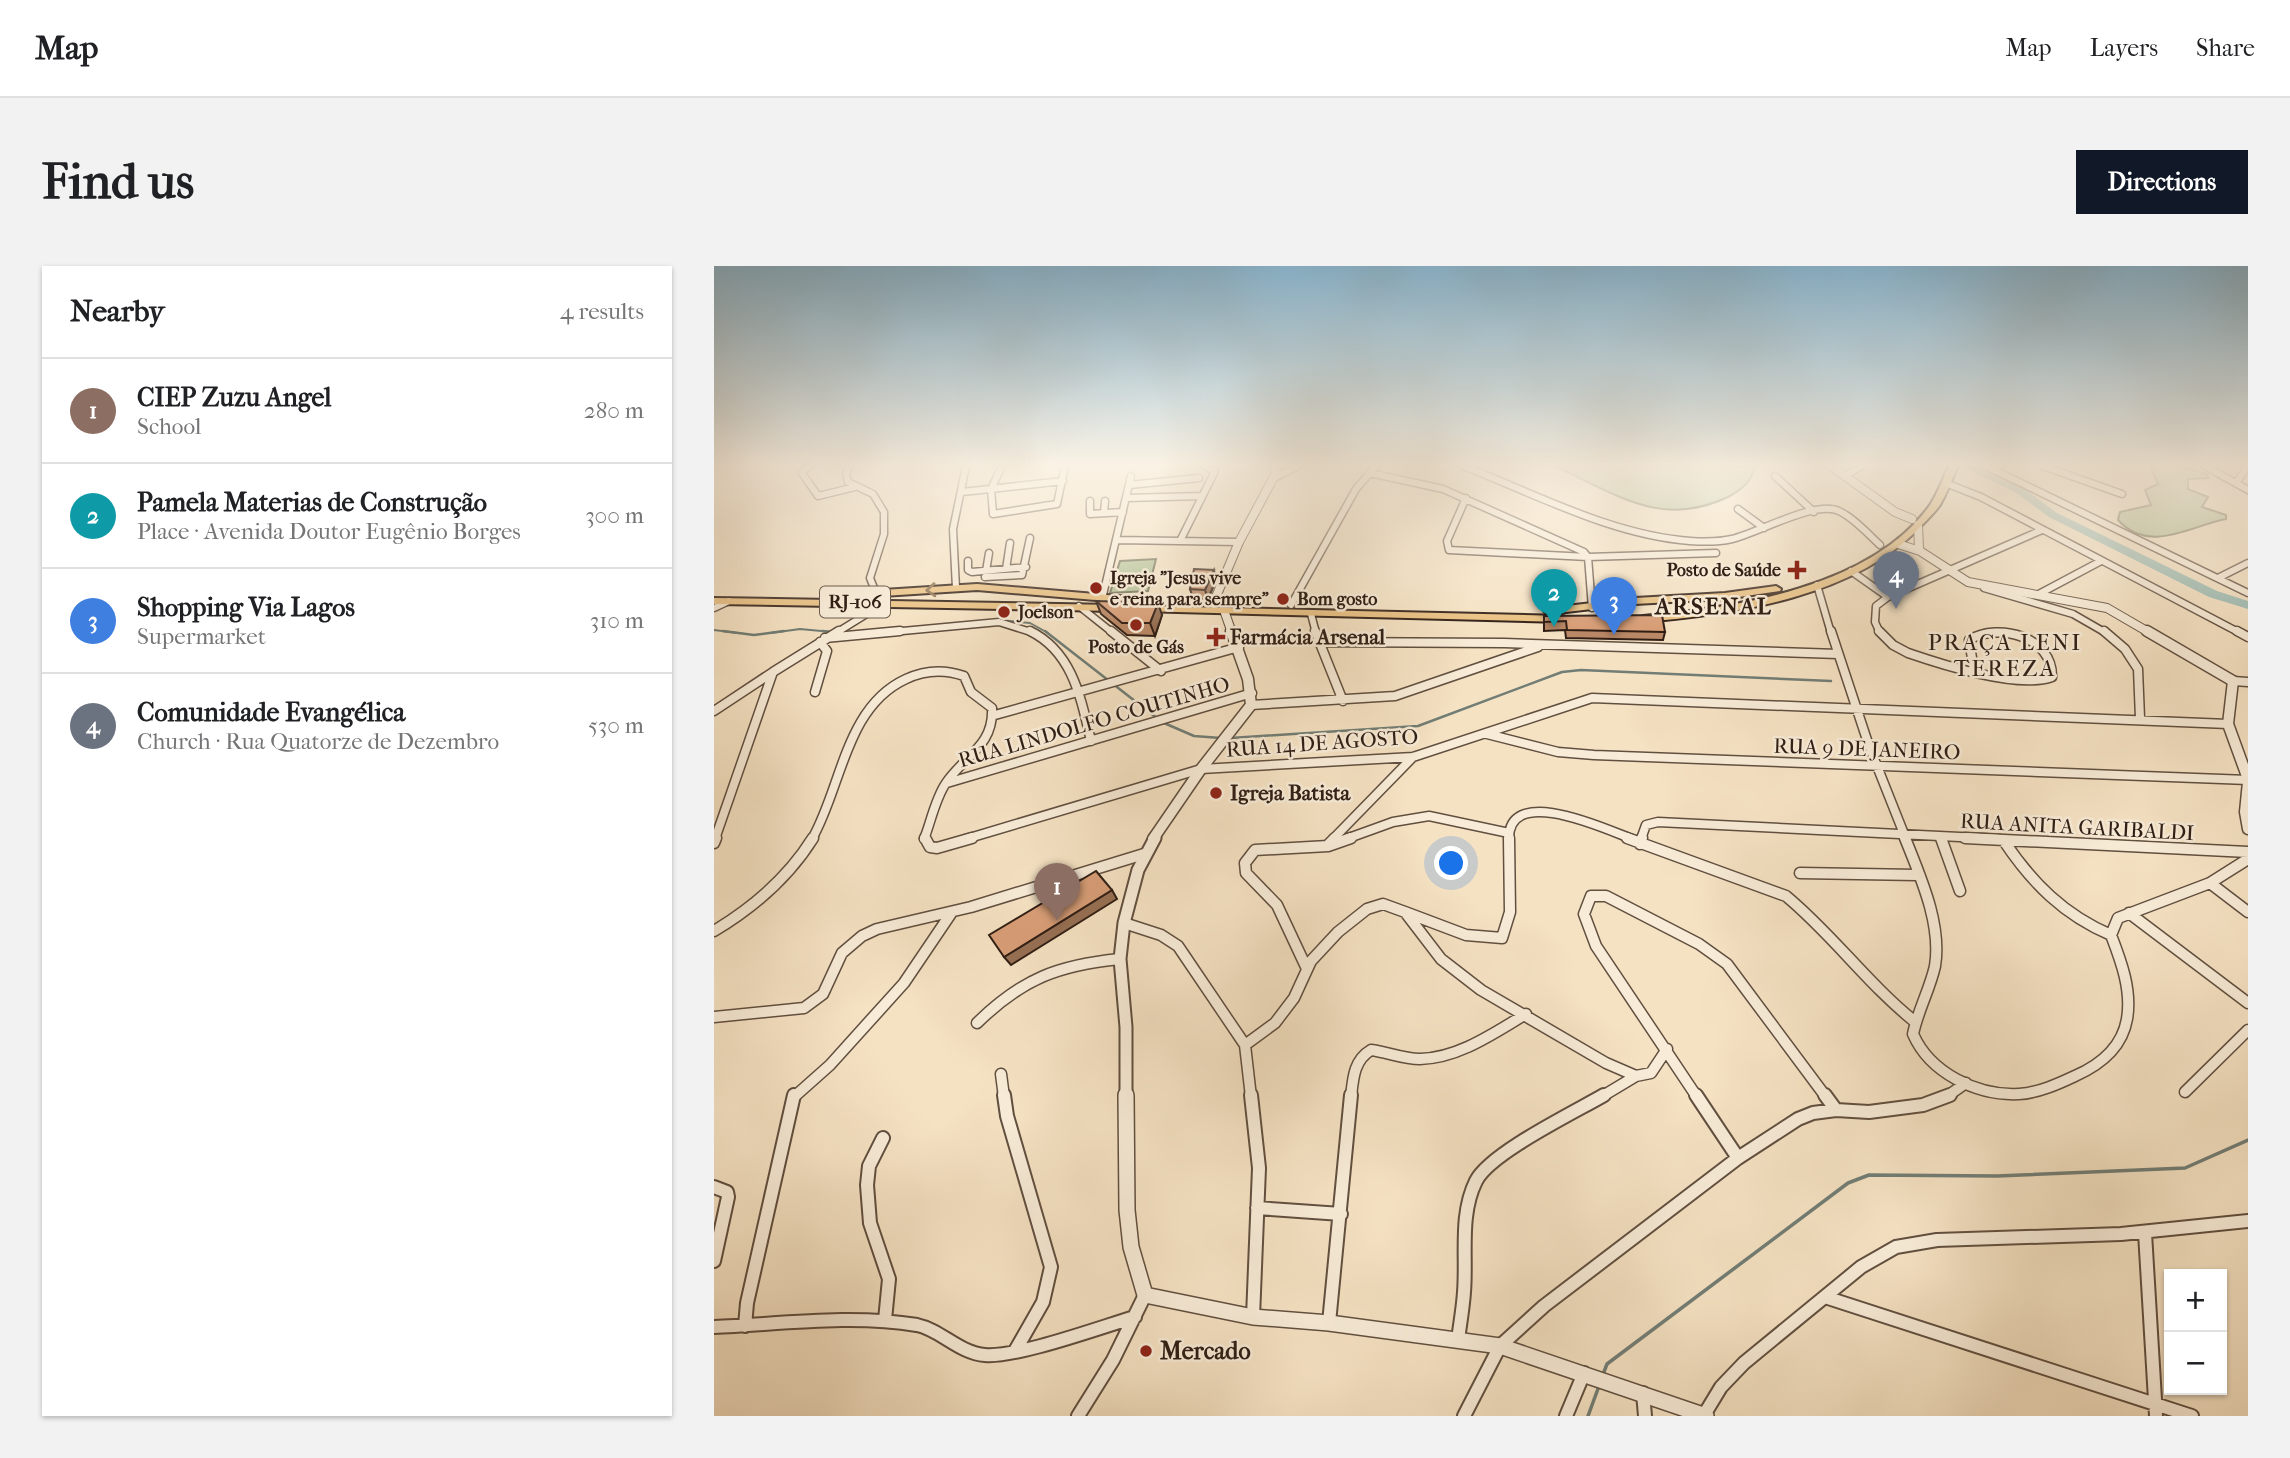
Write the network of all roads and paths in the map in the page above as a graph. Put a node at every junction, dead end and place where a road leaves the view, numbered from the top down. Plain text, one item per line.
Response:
1 (885, 520) edge
2 (957, 520) edge
3 (1122, 520) edge
4 (1190, 520) edge
5 (1251, 520) edge
6 (1339, 520) edge
7 (1456, 520) edge
8 (1515, 520) edge
9 (1614, 520) edge
10 (1753, 520) edge
11 (1790, 520) edge
12 (1850, 520) edge
13 (1910, 520) edge
14 (2023, 520) edge
15 (2097, 520) edge
16 (1915, 522) junction
17 (1764, 528) junction
18 (2042, 530) junction
19 (1030, 538) dead end
20 (1118, 540) junction
21 (1180, 541) junction
22 (1239, 542) junction
23 (1010, 544) dead end
24 (1898, 544) junction
25 (1880, 545) junction
26 (1919, 548) junction
27 (989, 552) dead end
28 (1716, 553) dead end
29 (1588, 557) junction
30 (968, 561) dead end
31 (2101, 561) junction
32 (2248, 563) edge
33 (1026, 567) junction
34 (1004, 571) junction
35 (1852, 571) junction
36 (1948, 571) junction
37 (986, 574) junction
38 (1020, 577) junction
39 (2218, 578) junction
40 (1817, 585) junction
41 (1978, 585) junction
42 (960, 588) junction
43 (1004, 589) junction
44 (1029, 592) junction
45 (876, 593) junction
46 (2248, 593) edge
47 (2037, 595) junction
48 (1888, 597) junction
49 (714, 598) edge
50 (1102, 599) junction
51 (729, 601) junction
52 (886, 602) junction
53 (1624, 602) junction
54 (948, 604) junction
55 (1213, 604) junction
56 (1291, 605) junction
57 (995, 606) junction
58 (1079, 606) junction
59 (714, 608) edge
60 (1592, 608) junction
61 (1225, 613) junction
62 (1311, 614) junction
63 (1603, 619) edge
64 (826, 638) junction
65 (2248, 638) edge
66 (1318, 642) junction
67 (1543, 644) junction
68 (1239, 647) junction
69 (1838, 654) junction
70 (1974, 670) junction
71 (1161, 671) junction
72 (773, 672) junction
73 (2233, 681) junction
74 (2248, 682) edge
75 (816, 692) dead end
76 (1079, 693) junction
77 (1251, 699) junction
78 (1343, 701) junction
79 (1856, 706) junction
80 (714, 711) edge
81 (995, 715) junction
82 (2140, 718) junction
83 (2228, 724) junction
84 (1487, 734) junction
85 (1090, 741) junction
86 (1413, 757) junction
87 (1876, 766) junction
88 (1201, 769) junction
89 (2248, 780) edge
90 (945, 784) junction
91 (2248, 829) edge
92 (1509, 833) junction
93 (1904, 836) junction
94 (1941, 838) junction
95 (2004, 841) junction
96 (714, 843) edge
97 (1640, 844) junction
98 (1328, 846) junction
99 (2248, 852) edge
100 (1144, 854) junction
101 (2248, 859) edge
102 (1800, 873) dead end
103 (1917, 875) junction
104 (2210, 883) junction
105 (1960, 891) dead end
106 (952, 912) junction
107 (1405, 912) junction
108 (2248, 912) edge
109 (2129, 913) junction
110 (1124, 923) junction
111 (714, 930) edge
112 (2111, 935) junction
113 (1120, 959) junction
114 (1307, 969) junction
115 (2248, 1003) edge
116 (1526, 1014) junction
117 (714, 1017) edge
118 (1914, 1021) junction
119 (977, 1023) dead end
120 (2248, 1030) edge
121 (1245, 1045) junction
122 (1667, 1049) junction
123 (1001, 1074) dead end
124 (1636, 1076) junction
125 (1966, 1083) junction
126 (2185, 1092) dead end
127 (1836, 1110) junction
128 (883, 1138) dead end
129 (1738, 1158) junction
130 (714, 1187) edge
131 (1257, 1208) junction
132 (1341, 1214) junction
133 (2248, 1221) edge
134 (2145, 1233) junction
135 (714, 1261) edge
136 (1145, 1295) junction
137 (1828, 1298) junction
138 (1135, 1317) junction
139 (1253, 1317) junction
140 (885, 1320) junction
141 (1329, 1322) junction
142 (745, 1326) junction
143 (714, 1328) edge
144 (1458, 1340) junction
145 (1500, 1346) junction
146 (1015, 1351) junction
147 (1584, 1373) junction
148 (1643, 1392) junction
149 (2155, 1410) edge
150 (1079, 1416) edge
151 (1464, 1416) edge
152 (1566, 1416) edge
153 (1645, 1416) edge
154 (1705, 1416) edge
155 (2192, 1416) edge

1 - 45 street
2 - 42 street
3 - 20 street
4 - 21 street
5 - 22 street
6 - 56 street
7 - 29 street
8 - 29 street
9 - 17 street
10 - 17 street
11 - 17 street
12 - 25 street
13 - 16 street
14 - 18 street
15 - 39 street
16 - 24 highway, RJ-106
16 - 25 highway, RJ-106
16 - 26 street
18 - 31 street
18 - 36 street
19 - 33 street
20 - 21 street
20 - 50 street
21 - 22 street
22 - 55 street
23 - 34 street
24 - 26 street
24 - 35 highway, RJ-106
25 - 53 highway, RJ-106
26 - 36 street
27 - 37 street
28 - 29 street
29 - 60 street
30 - 37 street
31 - 47 street
31 - 65 street
32 - 39 street
33 - 34 street
33 - 38 street
34 - 37 street
34 - 38 street
34 - 43 street
35 - 40 highway, RJ-106
35 - 48 street
36 - 41 street
36 - 48 street
38 - 44 street
39 - 46 street
40 - 53 highway, RJ-106
40 - 69 street
41 - 47 street
41 - 82 street
42 - 43 highway, RJ-106
42 -> 45 highway, RJ-106
42 - 54 highway
43 - 44 highway, RJ-106
43 - 57 highway
44 - 50 highway, RJ-106
45 - 49 highway, RJ-106
47 - 73 street
48 - 70 street
49 - 51 highway, RJ-106
50 - 55 highway, RJ-106
51 - 52 highway, RJ-106
51 - 59 street
52 - 54 highway, RJ-106
52 - 64 street
53 - 60 highway, RJ-106
54 - 57 highway, RJ-106
55 - 56 highway, RJ-106
56 - 60 highway, RJ-106
57 - 58 highway, RJ-106
58 - 61 highway, RJ-106
58 - 71 street
61 - 62 highway, RJ-106
61 - 68 street
62 - 63 highway, RJ-106
62 - 66 street
64 - 72 street
64 - 75 street
64 - 76 street
66 - 67 street
66 - 78 street
67 - 69 street
67 - 78 street, RUA LINDOLFO COUTINHO
68 - 71 street
68 - 77 street
69 - 79 street
70 - 70 street
71 - 76 street
72 - 80 street
72 - 96 street
73 - 74 street
73 - 83 street
76 - 81 street
76 - 85 street
77 - 78 street, RUA LINDOLFO COUTINHO
77 - 85 street, RUA LINDOLFO COUTINHO
77 - 88 street
79 - 82 street, RUA 14 DE AGOSTO
79 - 84 street, RUA 14 DE AGOSTO
79 - 87 street
81 - 90 street
81 - 111 street
82 - 83 street, RUA 14 DE AGOSTO
83 - 89 street
84 - 86 street, RUA 14 DE AGOSTO
84 - 87 street, RUA 9 DE JANEIRO
85 - 90 street, RUA LINDOLFO COUTINHO
86 - 88 street, RUA 14 DE AGOSTO
86 - 98 street
87 - 89 street, RUA 9 DE JANEIRO
87 - 93 street
88 - 90 street, RUA 14 DE AGOSTO
88 - 100 street
89 - 91 street
92 - 97 street
92 - 98 street
92 - 107 street
93 - 94 street, RUA ANITA GARIBALDI
93 - 97 street, RUA ANITA GARIBALDI
93 - 103 street
94 - 95 street, RUA ANITA GARIBALDI
94 - 105 street
95 - 99 street, RUA ANITA GARIBALDI
95 - 112 street
97 - 118 street
98 - 114 street
100 - 106 street
100 - 110 street
101 - 104 street
102 - 103 street
103 - 118 street
104 - 108 street
104 - 109 street
106 - 117 street
106 - 142 street
107 - 114 street
107 - 116 street
109 - 112 street
109 - 115 street
110 - 113 street
110 - 121 street
112 - 125 street
113 - 119 street
113 - 136 street
114 - 121 street
116 - 124 street
116 - 132 street
118 - 125 street
120 - 126 street
121 - 131 street
122 - 124 street
122 - 127 street
122 - 129 street
123 - 146 street
124 - 144 street
125 - 127 street
127 - 129 street
128 - 140 street
129 - 145 street
130 - 135 street
131 - 132 street
131 - 139 street
132 - 141 street
133 - 134 street
134 - 137 street
134 - 149 street
136 - 138 street
136 - 139 street
137 - 149 street
137 - 154 street
138 - 146 street
138 - 150 street
139 - 141 street
140 - 142 street
140 - 146 street
141 - 144 street
142 - 143 street
144 - 145 street
145 - 147 street
145 - 151 street
147 - 148 street
147 - 152 street
148 - 153 street
148 - 154 street
149 - 155 street

